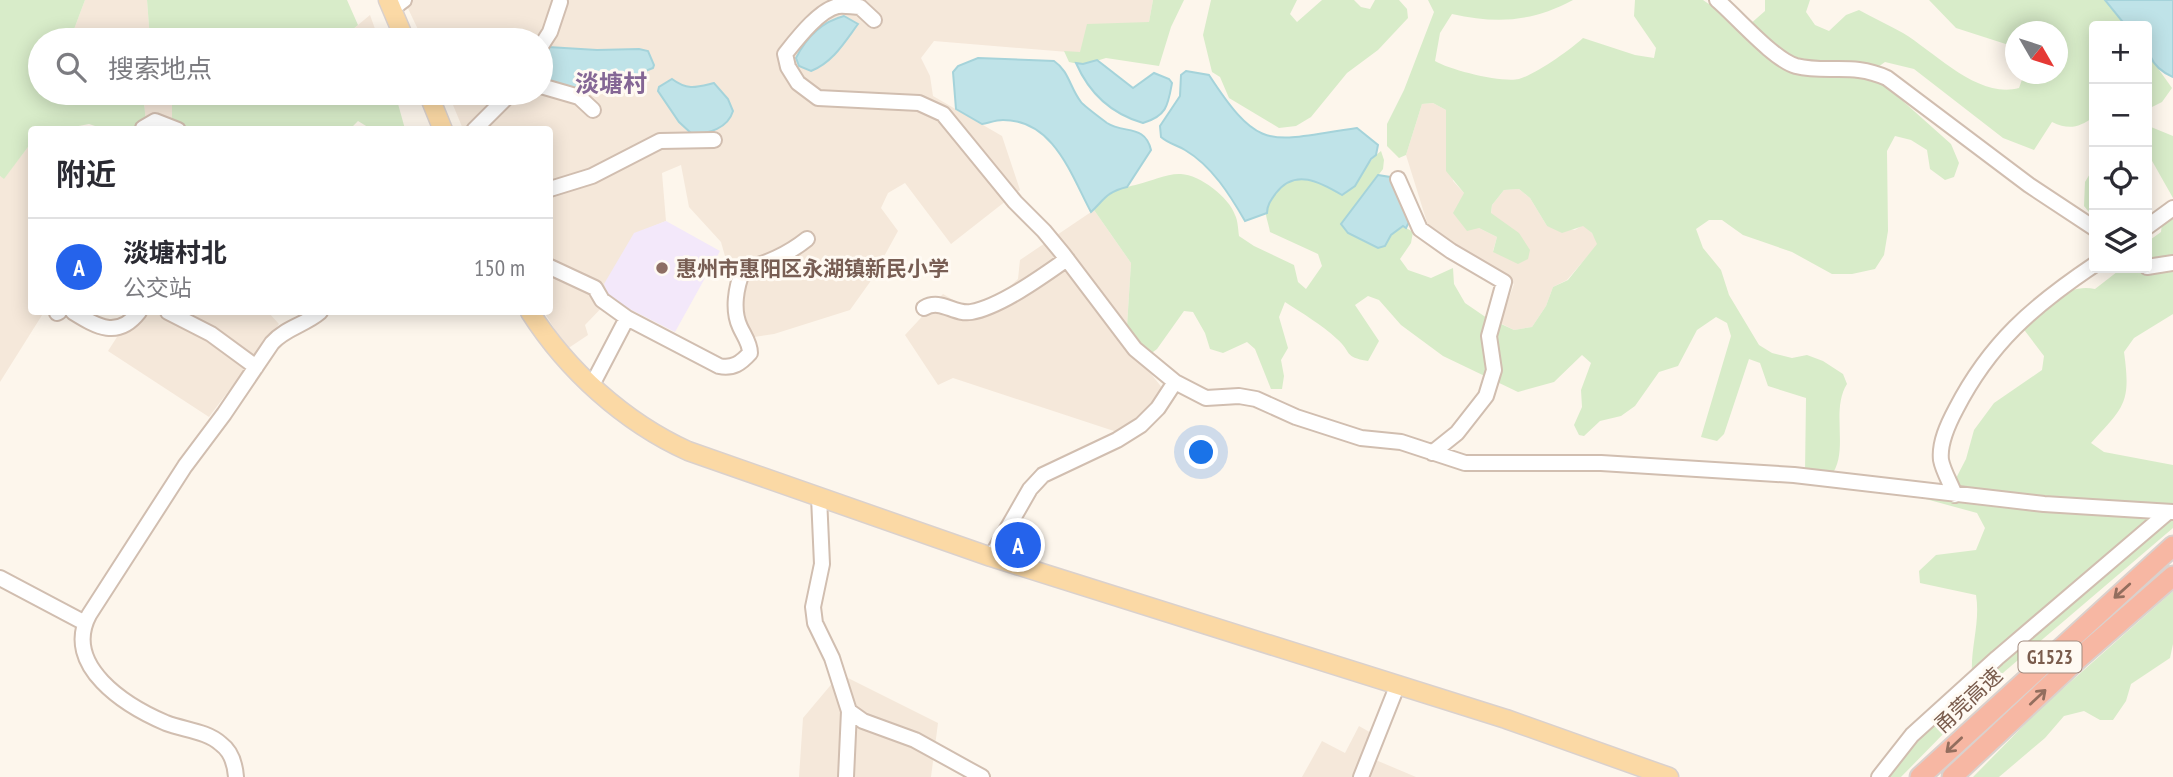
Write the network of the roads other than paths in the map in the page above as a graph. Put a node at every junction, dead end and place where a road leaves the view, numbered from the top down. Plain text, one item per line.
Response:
1 (1717, 0) edge
2 (560, 2) dead end
3 (395, 3) edge
4 (833, 4) edge
5 (874, 20) dead end
6 (402, 28) edge
7 (552, 28) edge
8 (553, 89) edge
9 (433, 105) edge
10 (499, 105) edge
11 (593, 110) dead end
12 (146, 126) edge
13 (168, 126) edge
14 (441, 126) edge
15 (478, 126) edge
16 (714, 140) dead end
17 (1398, 179) dead end
18 (553, 188) edge
19 (2173, 208) edge
20 (2152, 223) edge
21 (2089, 225) edge
22 (807, 239) dead end
23 (1067, 259) junction
24 (2173, 262) edge
25 (2152, 266) edge
26 (553, 268) edge
27 (2089, 269) edge
28 (924, 308) dead end
29 (78, 315) edge
30 (137, 315) edge
31 (175, 315) edge
32 (316, 315) edge
33 (532, 315) edge
34 (627, 318) junction
35 (256, 367) junction
36 (1175, 382) junction
37 (593, 385) junction
38 (1432, 453) junction
39 (1955, 495) junction
40 (819, 497) junction
41 (2170, 513) edge
42 (2173, 546) edge
43 (991, 557) junction
44 (2173, 576) edge
45 (0, 578) edge
46 (85, 623) junction
47 (1398, 684) junction
48 (849, 711) junction
49 (1924, 773) edge
50 (236, 777) edge
51 (846, 777) edge
52 (982, 777) edge
53 (1361, 777) edge
54 (1669, 777) edge
55 (1879, 777) edge
56 (1952, 777) edge

1 - 21 street
2 - 7 street
3 - 6 main road
4 - 5 street
4 - 23 street
8 - 11 street
9 - 14 main road
10 - 15 street
12 - 13 street
16 - 18 street
17 - 38 street
19 - 20 street
22 - 34 street
23 - 28 street
23 - 36 street
24 - 25 street
26 - 34 street
27 - 39 street
29 - 30 street
31 - 35 street
32 - 35 street
33 - 37 main road
34 - 37 street
35 - 46 street
36 - 38 street
36 - 43 street
37 - 40 main road
38 - 39 street
39 - 41 street
40 - 43 main road
40 - 48 street
41 - 55 street
42 -> 49 highway, 甬莞高速 / G1523
43 - 47 main road
56 -> 44 highway, G1523
45 - 46 street
46 - 50 street
47 - 53 street
47 - 54 main road
48 - 51 street
48 - 52 street

